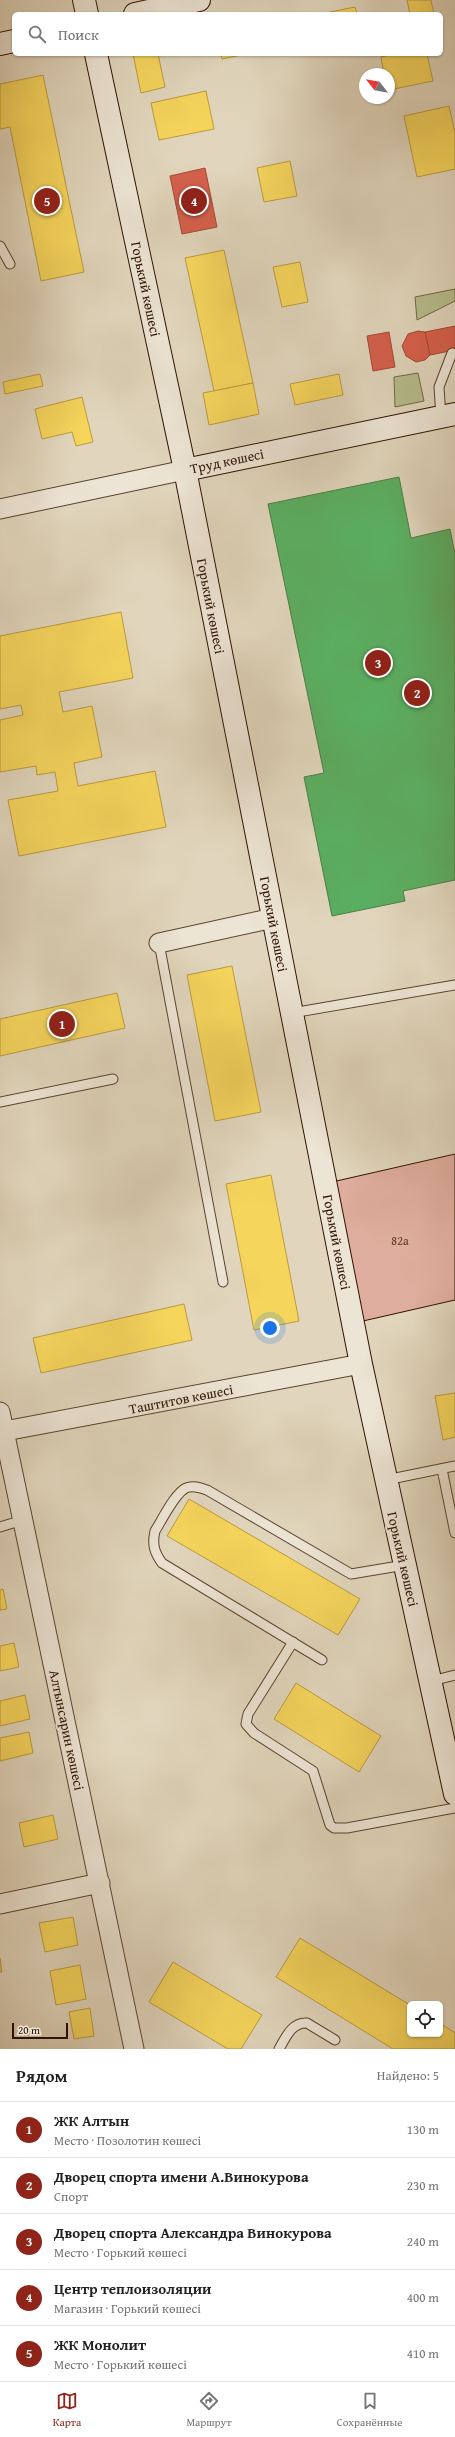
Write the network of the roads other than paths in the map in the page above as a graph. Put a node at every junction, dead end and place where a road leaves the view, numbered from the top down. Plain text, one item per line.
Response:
1 (84, 0) edge
2 (199, 0) edge
3 (87, 12) edge
4 (144, 12) edge
5 (12, 41) edge
6 (0, 44) edge
7 (96, 56) edge
8 (0, 246) edge
9 (10, 264) dead end
10 (452, 353) dead end
11 (448, 416) edge
12 (185, 470) junction
13 (0, 509) edge
14 (273, 918) junction
15 (158, 943) joint
16 (455, 985) edge
17 (291, 1013) junction
18 (113, 1079) dead end
19 (0, 1102) edge
20 (224, 1282) dead end
21 (361, 1364) junction
22 (0, 1412) edge
23 (2, 1431) edge
24 (455, 1466) edge
25 (442, 1469) junction
26 (386, 1480) junction
27 (23, 1520) junction
28 (0, 1527) edge
29 (455, 1533) edge
30 (405, 1565) junction
31 (293, 1642) junction
32 (322, 1660) dead end
33 (455, 1675) edge
34 (431, 1681) junction
35 (455, 1794) edge
36 (455, 1808) edge
37 (100, 1883) junction
38 (0, 1904) edge
39 (335, 2040) dead end
40 (134, 2049) edge
41 (279, 2049) edge

1 - 3 street
2 - 4 street
5 - 6 street
7 - 12 street, Горький көшесі
8 - 9 lane
10 - 11 lane
11 - 12 street, Труд көшесі
12 - 13 street, Труд көшесі
12 - 14 street, Горький көшесі
14 - 15 street
14 - 17 street, Горький көшесі
15 - 20 lane
16 - 17 lane
17 - 21 street, Горький көшесі
18 - 19 lane
21 - 23 street, Таштитов көшесі
21 - 26 street, Горький көшесі
22 - 23 street, Алтынсарин көшесі
23 - 27 street, Алтынсарин көшесі
24 - 25 lane
25 - 26 lane
25 - 29 lane
26 - 30 street, Горький көшесі
27 - 28 lane
27 - 37 street, Алтынсарин көшесі
30 - 31 lane
30 - 34 street, Горький көшесі
31 - 32 lane
31 - 36 lane
33 - 34 lane
34 - 35 street, Горький көшесі
37 - 38 street
37 - 40 street, Алтынсарин көшесі
39 - 41 lane

